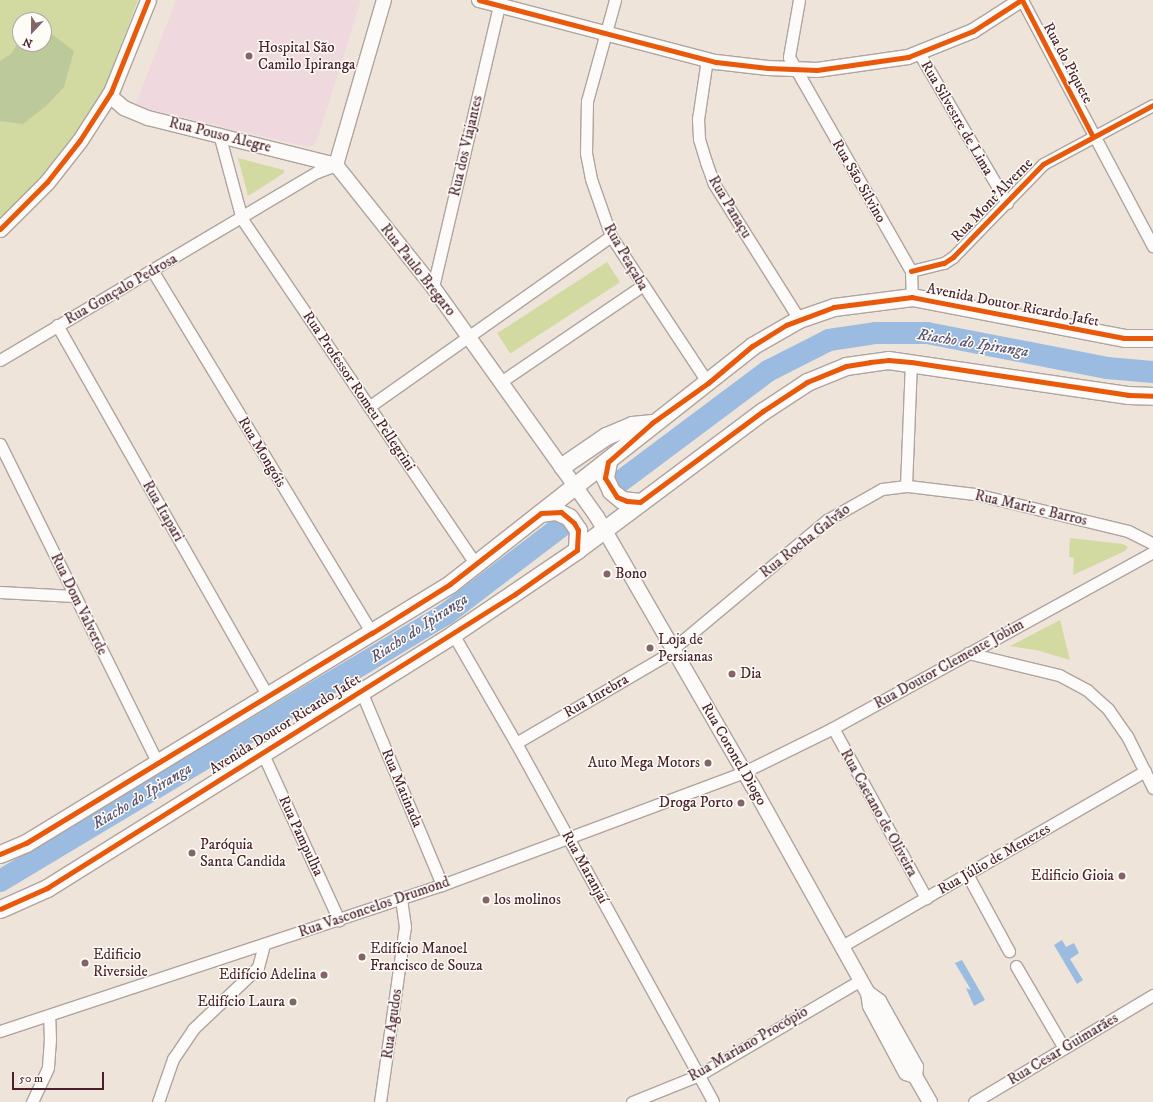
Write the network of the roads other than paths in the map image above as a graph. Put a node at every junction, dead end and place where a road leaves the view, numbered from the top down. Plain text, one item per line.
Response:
1 (148, 0) edge
2 (384, 0) edge
3 (479, 0) edge
4 (614, 0) edge
5 (799, 0) edge
6 (1022, 0) edge
7 (499, 5) junction
8 (605, 33) junction
9 (919, 53) junction
10 (707, 59) junction
11 (794, 70) junction
12 (109, 95) junction
13 (1153, 106) edge
14 (219, 134) junction
15 (1093, 137) junction
16 (336, 165) junction
17 (1006, 203) junction
18 (242, 218) junction
19 (0, 229) edge
20 (611, 236) junction
21 (1153, 246) edge
22 (152, 270) junction
23 (911, 271) junction
24 (642, 286) junction
25 (433, 287) junction
26 (912, 297) junction
27 (799, 319) junction
28 (57, 325) junction
29 (469, 336) junction
30 (1153, 338) edge
31 (0, 360) edge
32 (911, 362) junction
33 (502, 380) junction
34 (708, 383) junction
35 (1153, 396) edge
36 (370, 406) junction
37 (652, 423) junction
38 (0, 444) edge
39 (608, 462) junction
40 (562, 466) junction
41 (577, 486) junction
42 (906, 486) junction
43 (640, 502) junction
44 (541, 513) junction
45 (601, 523) junction
46 (1153, 544) edge
47 (577, 550) junction
48 (1153, 552) edge
49 (476, 564) junction
50 (0, 592) edge
51 (74, 596) junction
52 (372, 633) junction
53 (453, 634) junction
54 (673, 646) junction
55 (968, 653) junction
56 (361, 691) junction
57 (268, 696) junction
58 (833, 728) junction
59 (516, 743) junction
60 (262, 752) junction
61 (158, 763) junction
62 (1145, 771) junction
63 (744, 772) junction
64 (1153, 788) edge
65 (568, 838) junction
66 (0, 854) edge
67 (967, 874) junction
68 (442, 885) junction
69 (926, 898) junction
70 (400, 899) junction
71 (0, 909) edge
72 (339, 920) junction
73 (264, 944) junction
74 (842, 946) junction
75 (1009, 951) dead end
76 (1016, 966) dead end
77 (861, 980) junction
78 (1153, 996) edge
79 (48, 1014) junction
80 (0, 1031) edge
81 (1064, 1048) junction
82 (699, 1075) junction
83 (32, 1102) edge
84 (158, 1102) edge
85 (380, 1102) edge
86 (632, 1102) edge
87 (713, 1102) edge
88 (930, 1102) edge
89 (974, 1102) edge

1 - 12 main road
2 - 16 street
3 - 7 street
4 - 8 street, Rua Peaçaba
5 - 11 street, Rua São Silvino
6 - 9 street
6 - 15 street, Rua do Piquete
7 - 8 street
7 - 25 street, Rua dos Viajantes
8 - 10 street
8 - 20 street, Rua Peaçaba
9 - 11 street
9 - 17 street, Rua Silvestre de Lima
10 - 11 street
10 - 27 street, Rua Panaçu
11 - 23 street, Rua São Silvino
12 - 14 street, Rua Pouso Alegre
12 - 19 main road
13 - 15 street, Rua Mont'Alverne
14 - 16 street, Rua Pouso Alegre
14 - 18 street, Rua Professor Romeu Pellegrini
15 - 17 street, Rua Mont'Alverne
15 - 21 street, Rua do Piquete
16 - 18 street
16 - 25 street, Rua Paulo Bregaro
17 - 23 street, Rua Mont'Alverne
18 - 22 street, Rua Gonçalo Pedrosa
18 - 36 street, Rua Professor Romeu Pellegrini
20 - 24 street, Rua Peaçaba
20 - 29 street
22 - 28 street, Rua Gonçalo Pedrosa
22 - 52 street, Rua Mongóis
23 - 26 street, Rua São Silvino
24 - 33 street
24 - 34 street, Rua Peaçaba
25 - 29 street, Rua Paulo Bregaro
26 - 27 main road, Avenida Doutor Ricardo Jafet
26 - 30 main road, Avenida Doutor Ricardo Jafet
27 - 34 main road, Avenida Doutor Ricardo Jafet
28 - 31 street, Rua Gonçalo Pedrosa
28 - 57 street, Rua Itapari
29 - 33 street, Rua Paulo Bregaro
29 - 36 street
32 - 35 main road, Avenida Doutor Ricardo Jafet
32 - 42 street
32 - 43 main road, Avenida Doutor Ricardo Jafet
33 - 40 street, Rua Paulo Bregaro
34 - 37 main road, Avenida Doutor Ricardo Jafet
36 - 49 street, Rua Professor Romeu Pellegrini
37 - 39 main road, Avenida Doutor Ricardo Jafet
37 - 40 main road
38 - 51 street, Rua Dom Valverde
39 - 41 main road, Avenida Doutor Ricardo Jafet
39 - 43 main road
40 - 41 street, Rua Paulo Bregaro
41 - 44 main road, Avenida Doutor Ricardo Jafet
41 - 45 street, Rua Paulo Bregaro
42 - 46 street, Rua Mariz e Barros
42 - 54 street, Rua Rocha Galvão
43 - 45 main road, Avenida Doutor Ricardo Jafet
44 - 47 main road
44 - 49 main road, Avenida Doutor Ricardo Jafet
45 - 47 main road, Avenida Doutor Ricardo Jafet
45 - 54 street, Rua Coronel Diogo
47 - 53 main road, Avenida Doutor Ricardo Jafet
48 - 55 street, Rua Doutor Clemente Jobim
49 - 52 main road, Avenida Doutor Ricardo Jafet
50 - 51 street
51 - 61 street, Rua Dom Valverde
52 - 57 main road, Avenida Doutor Ricardo Jafet
53 - 56 main road, Avenida Doutor Ricardo Jafet
53 - 59 street, Rua Maranjaí
54 - 59 street, Rua Inrebra
54 - 63 street, Rua Coronel Diogo
55 - 58 street, Rua Doutor Clemente Jobim
55 - 62 street
56 - 60 main road, Avenida Doutor Ricardo Jafet
56 - 68 street, Rua Matinada
57 - 61 main road, Avenida Doutor Ricardo Jafet
58 - 63 street, Rua Doutor Clemente Jobim
58 - 69 street, Rua Caetano de Oliveira
59 - 65 street, Rua Maranjaí
60 - 71 main road, Avenida Doutor Ricardo Jafet
60 - 72 street, Rua Pampulha
61 - 66 main road, Avenida Doutor Ricardo Jafet
62 - 64 street
62 - 67 street, Rua Júlio de Menezes
63 - 65 street, Rua Vasconcelos Drumond
63 - 74 street, Rua Coronel Diogo
65 - 68 street, Rua Vasconcelos Drumond
65 - 82 street, Rua Maranjaí
67 - 69 street, Rua Júlio de Menezes
67 - 75 street
68 - 70 street, Rua Vasconcelos Drumond
69 - 74 street, Rua Júlio de Menezes
70 - 72 street, Rua Vasconcelos Drumond
70 - 85 street, Rua Agudos
72 - 73 street, Rua Vasconcelos Drumond
73 - 79 street, Rua Vasconcelos Drumond
73 - 84 street
74 - 77 street, Rua Coronel Diogo
76 - 81 street
77 - 82 street, Rua Mariano Procópio
77 - 88 street, Rua Coronel Diogo
78 - 81 street, Rua Cesar Guimarães
79 - 80 street, Rua Vasconcelos Drumond
79 - 83 street
81 - 89 street, Rua Cesar Guimarães
82 - 86 street, Rua Mariano Procópio
82 - 87 street, Rua Maranjaí

